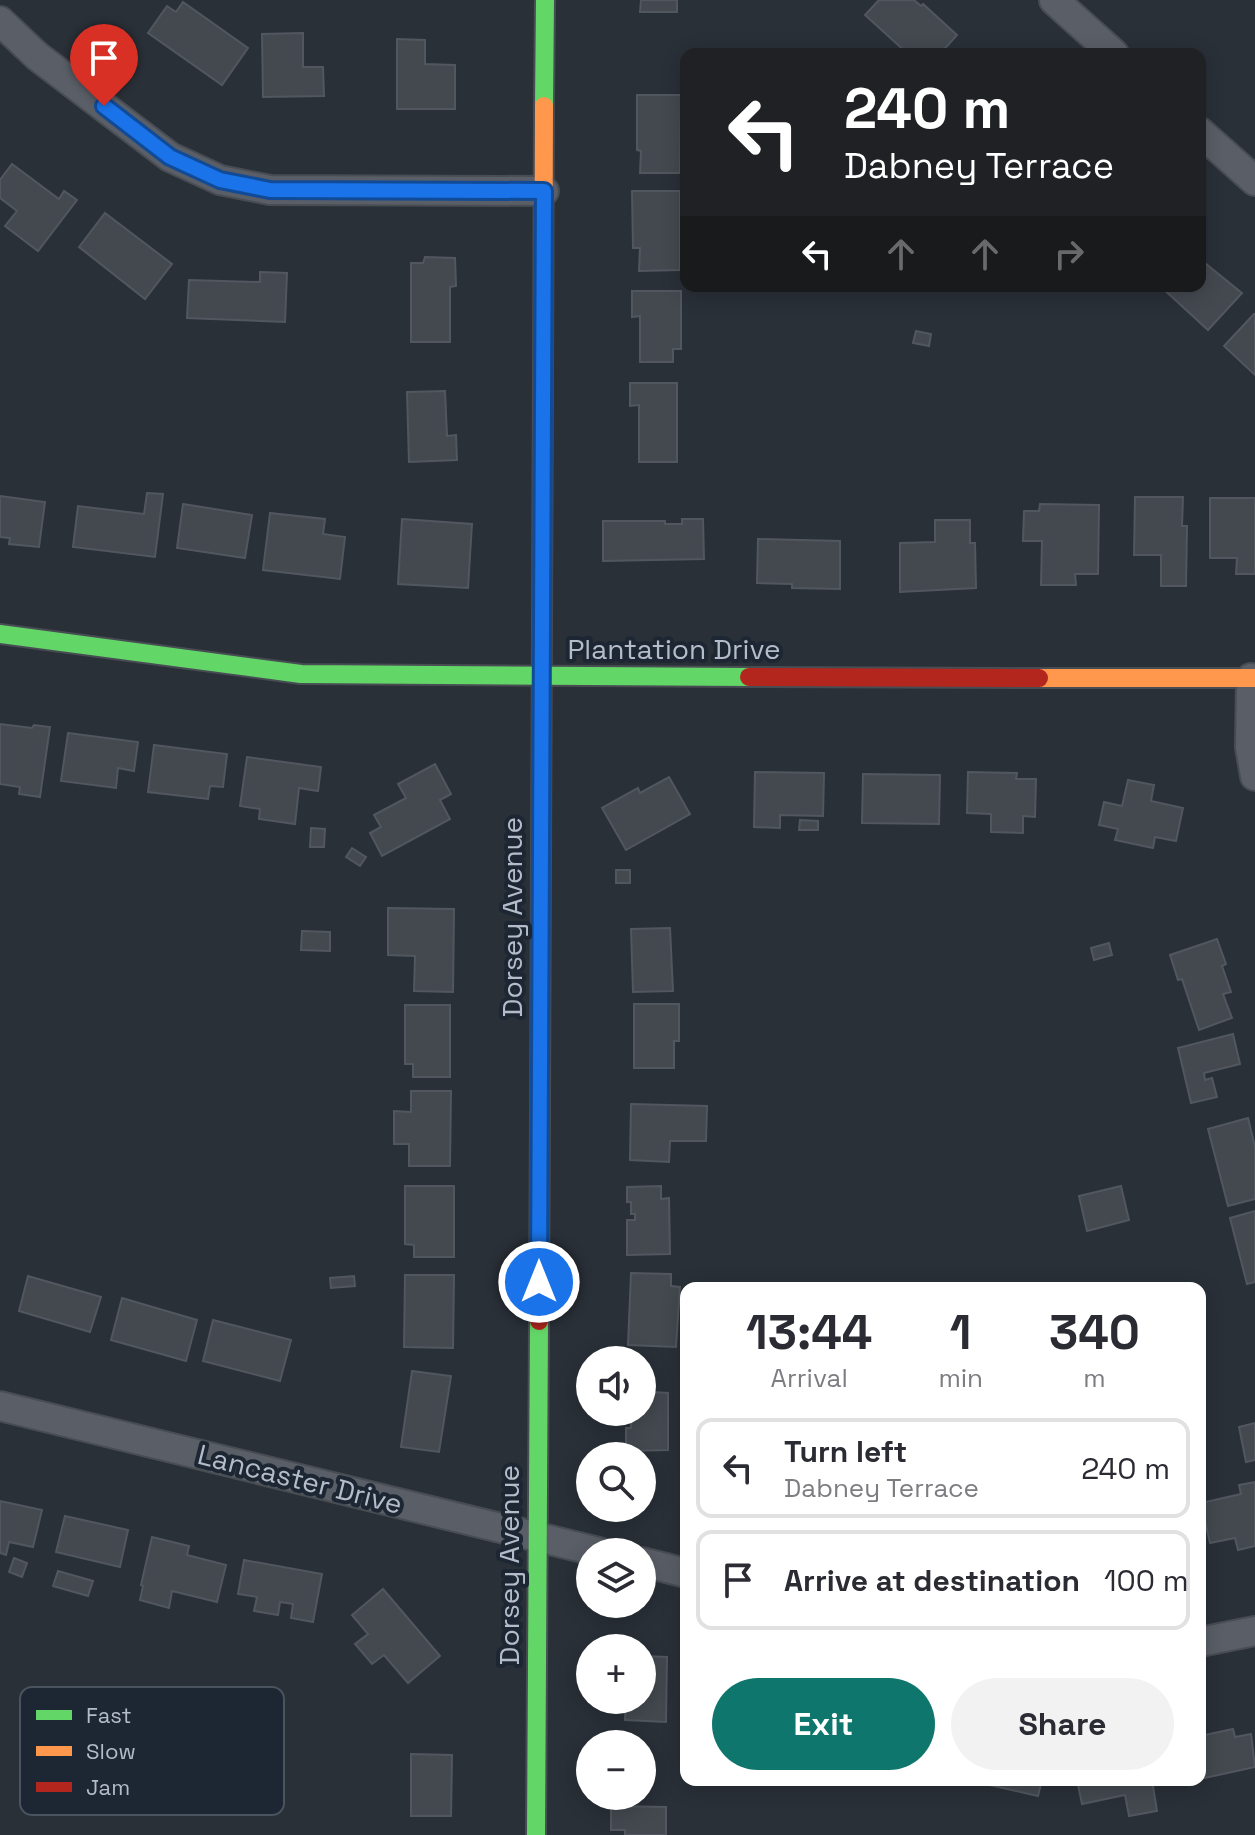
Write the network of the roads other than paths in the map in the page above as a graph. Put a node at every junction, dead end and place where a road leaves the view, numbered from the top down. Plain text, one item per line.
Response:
1 (545, 0) edge
2 (1054, 0) edge
3 (0, 21) edge
4 (1107, 48) edge
5 (1206, 137) edge
6 (1255, 181) edge
7 (544, 191) junction
8 (0, 634) edge
9 (542, 677) junction
10 (1253, 678) edge
11 (1255, 776) edge
12 (0, 1406) edge
13 (537, 1537) junction
14 (576, 1546) edge
15 (656, 1566) edge
16 (680, 1572) edge
17 (1255, 1631) edge
18 (1206, 1641) edge
19 (536, 1835) edge

1 - 7 street, Dorsey Avenue
2 - 4 street
3 - 7 street
5 - 6 street
7 - 9 street, Dorsey Avenue
8 - 9 street, Plantation Drive
9 - 10 street, Plantation Drive
9 - 13 street, Dorsey Avenue
10 - 11 street
12 - 13 street, Lancaster Drive
13 - 14 street, Lancaster Drive
13 - 19 street, Dorsey Avenue
15 - 16 street
17 - 18 street

